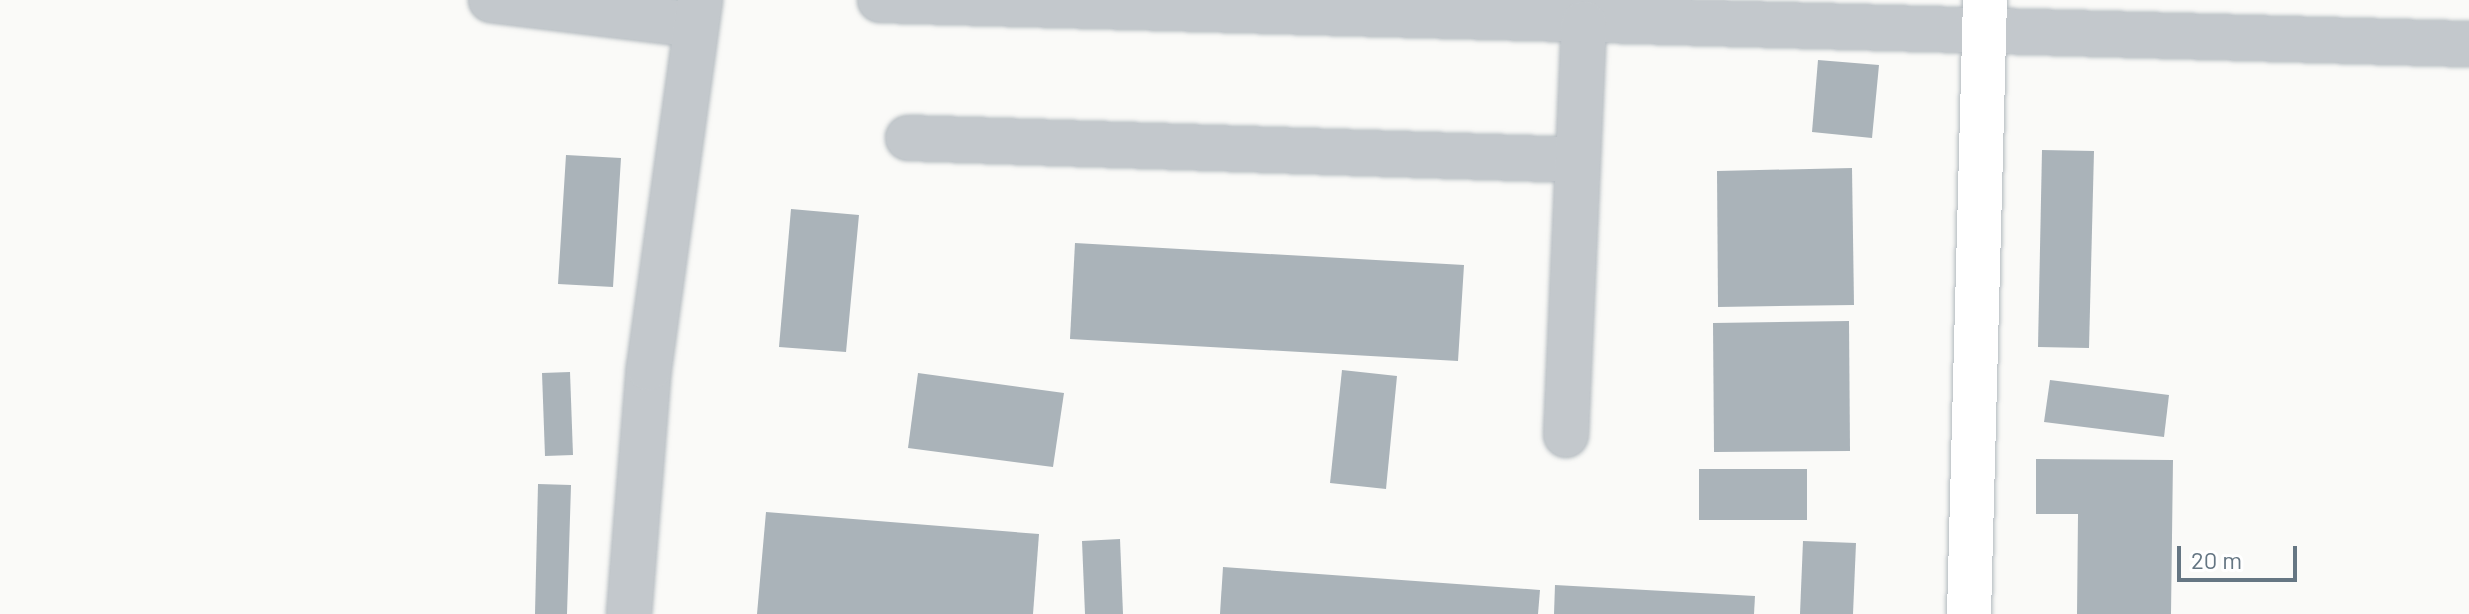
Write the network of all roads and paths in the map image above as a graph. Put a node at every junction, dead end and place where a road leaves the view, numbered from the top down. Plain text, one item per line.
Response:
1 (491, 0) edge
2 (880, 0) edge
3 (1009, 3) edge
4 (698, 13) edge
5 (1985, 17) edge
6 (1584, 23) junction
7 (2469, 44) edge
8 (908, 138) dead end
9 (1578, 160) junction
10 (1566, 435) dead end
11 (629, 614) edge
12 (1969, 614) edge

1 - 4 street
2 - 3 street
3 - 6 street
4 - 11 street
5 - 6 street
5 - 7 street
5 - 12 street
6 - 9 street
8 - 9 street
9 - 10 street

